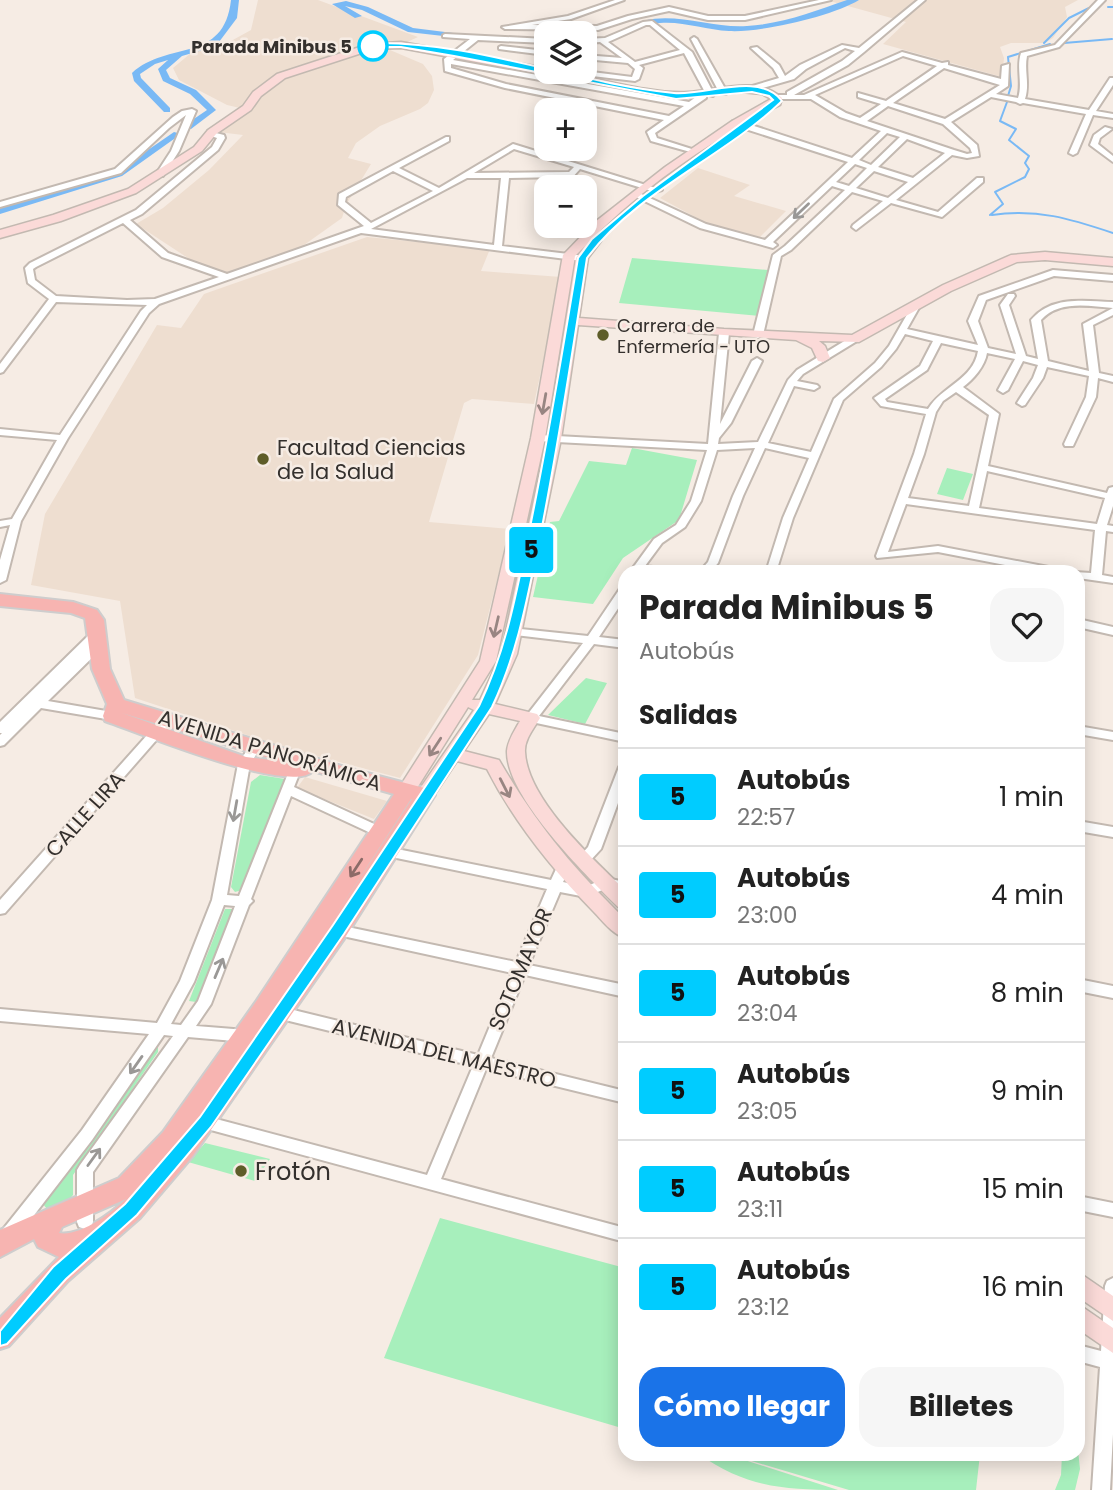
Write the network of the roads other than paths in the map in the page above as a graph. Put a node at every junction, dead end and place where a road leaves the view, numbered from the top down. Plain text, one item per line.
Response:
1 (621, 0) edge
2 (828, 0) edge
3 (922, 0) edge
4 (1102, 0) edge
5 (445, 36) dead end
6 (476, 38) junction
7 (694, 39) dead end
8 (534, 40) edge
9 (597, 41) edge
10 (603, 41) junction
11 (468, 44) junction
12 (755, 48) dead end
13 (534, 51) edge
14 (685, 51) junction
15 (862, 51) junction
16 (451, 57) junction
17 (597, 59) edge
18 (633, 63) junction
19 (945, 64) junction
20 (1006, 66) dead end
21 (516, 67) junction
22 (534, 68) edge
23 (597, 75) edge
24 (784, 80) junction
25 (1003, 82) junction
26 (1112, 82) edge
27 (752, 89) junction
28 (723, 92) junction
29 (707, 95) junction
30 (861, 95) dead end
31 (990, 95) junction
32 (781, 96) junction
33 (807, 96) junction
34 (1020, 102) junction
35 (887, 103) junction
36 (691, 105) junction
37 (1091, 112) junction
38 (1113, 118) edge
39 (671, 119) junction
40 (861, 121) junction
41 (946, 122) junction
42 (741, 125) junction
43 (886, 130) junction
44 (1111, 130) edge
45 (211, 133) junction
46 (905, 137) junction
47 (446, 139) dead end
48 (951, 152) junction
49 (1073, 153) dead end
50 (693, 156) junction
51 (1113, 160) edge
52 (853, 161) junction
53 (579, 166) junction
54 (873, 168) junction
55 (395, 169) junction
56 (160, 174) junction
57 (572, 174) joint
58 (505, 175) junction
59 (464, 176) junction
60 (980, 180) dead end
61 (914, 181) junction
62 (830, 183) junction
63 (850, 190) junction
64 (439, 191) junction
65 (647, 192) junction
66 (887, 201) junction
67 (0, 205) edge
68 (125, 220) junction
69 (856, 227) dead end
70 (370, 228) junction
71 (359, 231) junction
72 (0, 234) edge
73 (767, 243) junction
74 (498, 248) junction
75 (789, 248) junction
76 (576, 256) junction
77 (1113, 262) edge
78 (228, 277) junction
79 (1113, 278) edge
80 (1011, 296) dead end
81 (54, 299) junction
82 (156, 302) junction
83 (1113, 305) edge
84 (916, 306) junction
85 (1113, 311) edge
86 (572, 321) junction
87 (902, 331) junction
88 (724, 334) junction
89 (758, 335) junction
90 (563, 337) junction
91 (800, 337) junction
92 (939, 338) junction
93 (854, 339) junction
94 (983, 347) junction
95 (1021, 356) junction
96 (823, 358) junction
97 (757, 361) dead end
98 (1045, 362) junction
99 (0, 370) edge
100 (1094, 374) junction
101 (1113, 379) edge
102 (791, 382) junction
103 (814, 387) dead end
104 (956, 387) junction
105 (1003, 390) dead end
106 (1022, 403) dead end
107 (931, 412) junction
108 (0, 432) edge
109 (63, 438) junction
110 (546, 438) junction
111 (714, 442) junction
112 (1069, 444) dead end
113 (763, 445) junction
114 (815, 456) junction
115 (985, 468) junction
116 (1113, 495) edge
117 (901, 500) junction
118 (974, 511) junction
119 (16, 521) junction
120 (0, 524) edge
121 (1101, 527) junction
122 (1113, 529) edge
123 (641, 565) edge
124 (711, 565) edge
125 (773, 565) edge
126 (1018, 565) edge
127 (1085, 576) edge
128 (1096, 577) junction
129 (0, 580) edge
130 (1113, 580) edge
131 (0, 600) edge
132 (618, 600) edge
133 (1085, 625) edge
134 (515, 631) junction
135 (1113, 631) edge
136 (98, 639) junction
137 (592, 639) junction
138 (618, 643) edge
139 (32, 703) junction
140 (464, 703) junction
141 (485, 707) junction
142 (114, 710) junction
143 (531, 718) junction
144 (164, 724) junction
145 (0, 729) edge
146 (1085, 731) edge
147 (1113, 736) edge
148 (618, 737) edge
149 (0, 742) edge
150 (255, 747) junction
151 (452, 754) junction
152 (244, 764) junction
153 (296, 765) junction
154 (618, 786) edge
155 (287, 789) junction
156 (414, 796) junction
157 (1085, 826) edge
158 (1113, 832) edge
159 (384, 842) junction
160 (584, 859) junction
161 (558, 878) junction
162 (606, 883) junction
163 (618, 886) edge
164 (586, 892) junction
165 (618, 895) edge
166 (219, 900) junction
167 (246, 901) junction
168 (0, 909) edge
169 (618, 924) edge
170 (338, 930) junction
171 (522, 968) junction
172 (1085, 986) edge
173 (618, 989) edge
174 (1113, 992) edge
175 (272, 1011) junction
176 (0, 1016) edge
177 (162, 1027) junction
178 (187, 1030) junction
179 (254, 1036) junction
180 (481, 1062) junction
181 (618, 1095) edge
182 (196, 1120) junction
183 (431, 1184) junction
184 (1085, 1204) edge
185 (1113, 1210) edge
186 (64, 1224) junction
187 (113, 1225) junction
188 (618, 1233) edge
189 (2, 1242) edge
190 (60, 1273) junction
191 (1113, 1286) edge
192 (1085, 1289) edge
193 (1112, 1310) edge
194 (1085, 1322) edge
195 (0, 1337) edge
196 (1110, 1348) edge
197 (1085, 1352) edge
198 (1108, 1467) edge
199 (1101, 1490) edge

1 - 2 street
3 - 15 street
4 - 34 street
5 - 6 street
6 - 8 street
6 - 11 street
7 - 28 street
9 - 10 street
10 - 14 street
10 - 18 street
11 - 13 street
11 - 16 street
12 - 24 street
14 - 18 street
14 - 29 street
15 - 24 street
15 - 32 street
16 - 21 street
16 - 36 street
16 - 39 street
16 - 45 street
17 - 18 street
18 - 23 street
19 - 25 street
19 - 33 street
19 - 35 street
20 - 25 street
21 - 22 street
21 - 29 street
24 - 27 street
25 - 31 street
26 - 37 street
27 - 28 street
27 - 32 street
28 - 29 street
29 - 36 street
30 - 35 street
31 - 34 street
31 - 41 street
32 - 33 street
32 - 42 street
33 - 40 street
34 - 37 street
35 - 40 street
35 - 41 street
36 - 39 street
37 - 38 street
37 - 49 street
38 - 44 street
39 - 50 street
40 - 43 street
41 - 48 street
42 - 50 street
42 - 52 street
43 - 46 street
43 - 52 street
44 - 51 street
45 - 56 street
45 - 68 street
46 - 48 street
46 - 54 street
47 - 55 street
48 - 61 street
50 - 65 street
52 - 54 street
52 - 62 street
53 - 57 street
53 - 59 street
53 - 65 street
54 - 61 street
54 - 63 street
55 - 64 street
55 - 70 street
56 - 67 street
56 - 72 street
57 - 58 street
58 - 59 street
58 - 74 street
59 - 64 street
60 - 66 street
61 - 66 street
62 - 63 street
62 -> 73 street
63 - 66 street
63 - 75 street
64 - 70 street
65 - 73 street
65 - 76 street
66 - 69 street
68 - 78 street
68 - 81 street
70 - 71 street
71 - 74 street
71 - 78 street
73 - 75 street
74 - 76 street
75 - 89 street
76 - 86 street
76 - 90 street
77 - 84 street
78 - 82 street
79 - 94 street
80 - 95 street
81 - 82 street
81 - 99 street
82 - 109 street
83 - 98 street
84 - 87 street
84 - 93 street
85 - 100 street
86 - 88 street
86 - 90 street
87 - 92 street
87 - 114 street
88 - 89 street
88 - 111 street
89 - 91 street
90 - 110 street
91 - 93 street
91 - 96 street
92 - 94 street
92 - 107 street
93 - 96 street
94 - 95 street
94 - 104 street
95 - 98 street
95 - 105 street
96 - 102 street
97 - 111 street
98 - 100 street
98 - 106 street
100 - 101 street
100 - 112 street
102 - 103 street
102 - 113 street
104 - 107 street
104 - 115 street
107 - 117 street
108 - 109 street
109 - 119 street
110 - 111 street
110 - 134 street
110 -> 140 street
111 - 113 street
111 - 123 street
113 - 114 street
113 - 124 street
114 - 125 street
115 - 116 street
115 - 118 street
116 - 121 street
117 - 118 street
117 - 126 street
118 - 121 street
119 - 120 street
119 - 129 street
121 - 122 street
121 - 128 street
127 - 128 street
128 - 130 street
131 - 136 main road
132 - 137 street
133 - 135 street
134 - 137 street
134 - 141 street
136 - 139 street
136 - 142 main road
137 - 138 street
137 - 143 street
139 - 142 street
139 - 145 street
139 - 149 street
140 - 141 street
140 -> 156 street
141 - 143 street
141 - 151 street
142 - 144 main road, AVENIDA PANORÁMICA
143 - 148 street
143 - 160 street
144 - 150 main road, AVENIDA PANORÁMICA
144 - 152 main road, AVENIDA PANORÁMICA
144 - 168 street, CALLE LIRA
146 - 147 street
150 - 152 street
150 - 153 main road, AVENIDA PANORÁMICA
151 - 156 street
151 -> 161 street
152 - 153 main road, AVENIDA PANORÁMICA
152 -> 166 street
153 - 155 street
153 - 156 main road, AVENIDA PANORÁMICA
154 - 160 street
155 - 159 street
155 - 167 street
156 - 159 main road
157 - 158 street
159 - 161 street
159 - 170 main road
159 -> 175 main road
160 - 162 street
161 - 164 street
161 - 171 street, SOTOMAYOR
162 - 163 street
162 - 164 street
162 - 165 street
164 - 169 street
166 - 167 street
166 - 177 street
178 -> 167 street
170 - 171 street
170 - 175 main road
171 - 173 street
171 - 180 street, SOTOMAYOR
172 - 174 street
175 - 179 main road
175 - 180 street, AVENIDA DEL MAESTRO
176 - 177 street
177 - 178 street
177 -> 186 street
178 - 179 street
186 -> 178 street
179 - 182 main road
180 - 181 street, AVENIDA DEL MAESTRO
180 - 183 street, SOTOMAYOR
182 - 183 street
182 - 186 main road
182 - 187 main road
183 - 188 street
184 - 185 street
186 - 187 main road
186 - 189 main road
186 - 190 main road
187 - 190 main road
190 - 195 main road
191 - 193 street
192 - 193 street
193 - 196 street
194 - 196 street
196 - 197 street
196 - 198 street
198 - 199 street

